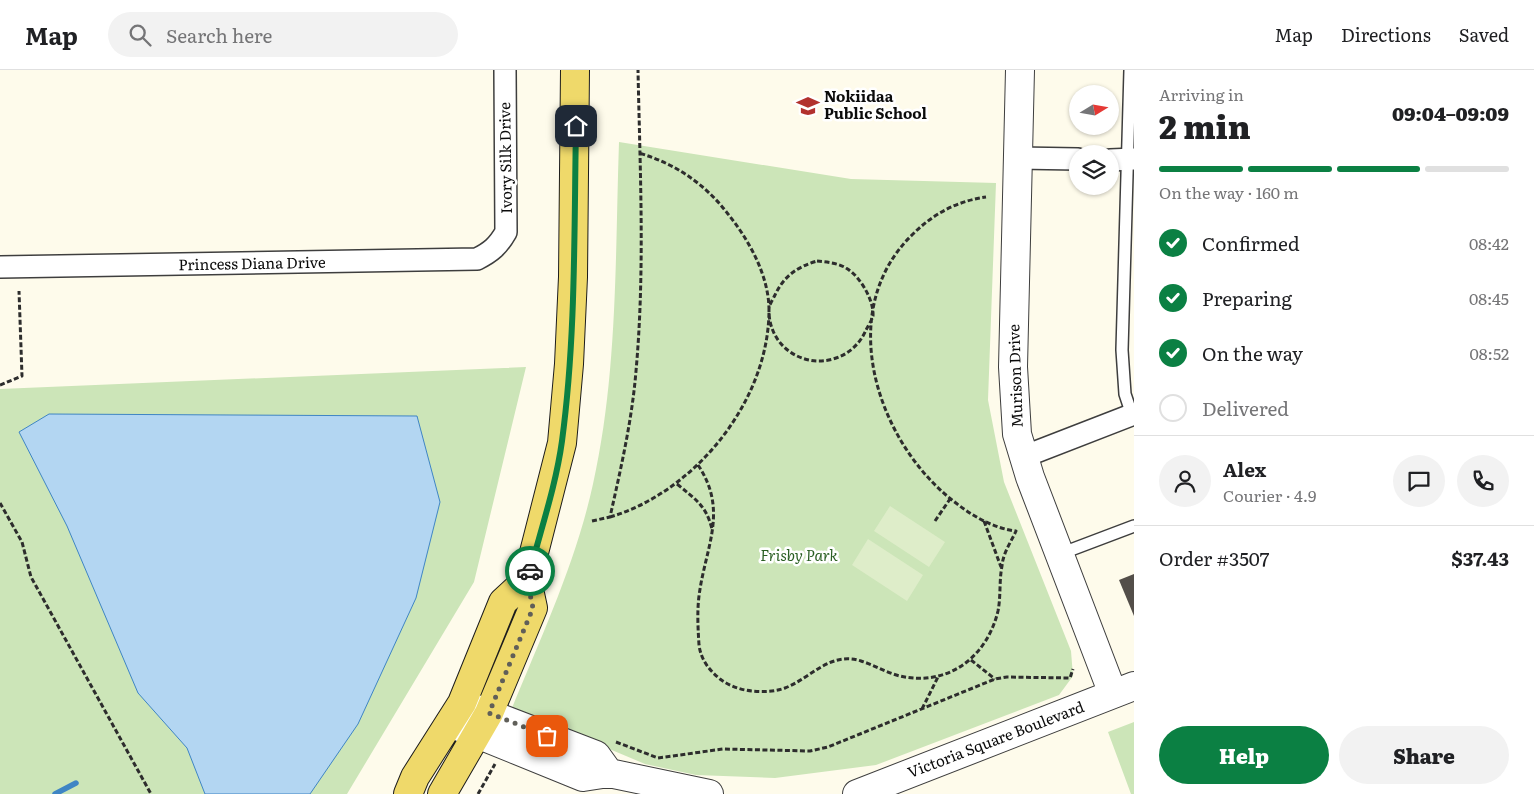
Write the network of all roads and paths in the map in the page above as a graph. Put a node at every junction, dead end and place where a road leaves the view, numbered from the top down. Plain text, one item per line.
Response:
1 (505, 70) edge
2 (575, 70) edge
3 (638, 70) edge
4 (1020, 70) edge
5 (1130, 70) edge
6 (639, 153) junction
7 (1018, 158) junction
8 (1069, 159) edge
9 (1124, 160) edge
10 (986, 197) dead end
11 (499, 244) joint
12 (0, 267) edge
13 (1129, 281) edge
14 (19, 291) dead end
15 (769, 308) junction
16 (873, 316) junction
17 (0, 386) edge
18 (1133, 415) edge
19 (1023, 457) junction
20 (698, 465) junction
21 (677, 484) junction
22 (950, 499) junction
23 (0, 503) edge
24 (610, 516) junction
25 (984, 520) junction
26 (592, 521) dead end
27 (936, 521) dead end
28 (1134, 526) edge
29 (713, 534) junction
30 (1060, 554) junction
31 (1001, 568) junction
32 (527, 580) junction
33 (971, 660) junction
34 (1073, 669) dead end
35 (939, 677) junction
36 (995, 679) junction
37 (1124, 690) edge
38 (922, 710) junction
39 (456, 713) junction
40 (483, 724) junction
41 (610, 740) dead end
42 (497, 760) dead end
43 (484, 774) dead end
44 (488, 777) junction
45 (677, 791) edge
46 (151, 794) edge
47 (408, 794) edge
48 (442, 794) edge
49 (478, 794) edge
50 (709, 794) edge
51 (857, 794) edge

1 - 11 street, Ivory Silk Drive
2 - 32 main road
3 - 6 path
4 - 7 street, Murison Drive
5 - 9 lane
6 - 15 path
6 - 24 path
7 - 8 street
7 - 19 street, Murison Drive
9 - 13 lane
10 - 16 path
11 - 12 street, Princess Diana Drive
13 - 18 lane
14 - 17 path
15 - 16 path
15 - 16 path
15 - 20 path
16 - 22 path
18 - 19 street
19 - 30 street, Murison Drive
20 - 21 path
20 - 29 path
21 - 24 path
21 - 29 path
22 - 25 path
22 - 27 path
23 - 46 path
24 - 26 path
25 - 31 path
25 - 31 path
28 - 30 lane
29 - 35 path
30 - 37 street, Murison Drive
31 - 33 path
32 - 39 main road
32 - 40 main road
33 - 35 path
33 - 36 path
34 - 36 path
35 - 38 path
36 - 38 path
37 - 51 street, Victoria Square Boulevard
38 - 41 path
39 - 40 street
39 - 47 main road
40 - 45 street
40 - 48 main road
42 - 44 path
43 - 44 path
44 - 49 path
45 - 50 street

